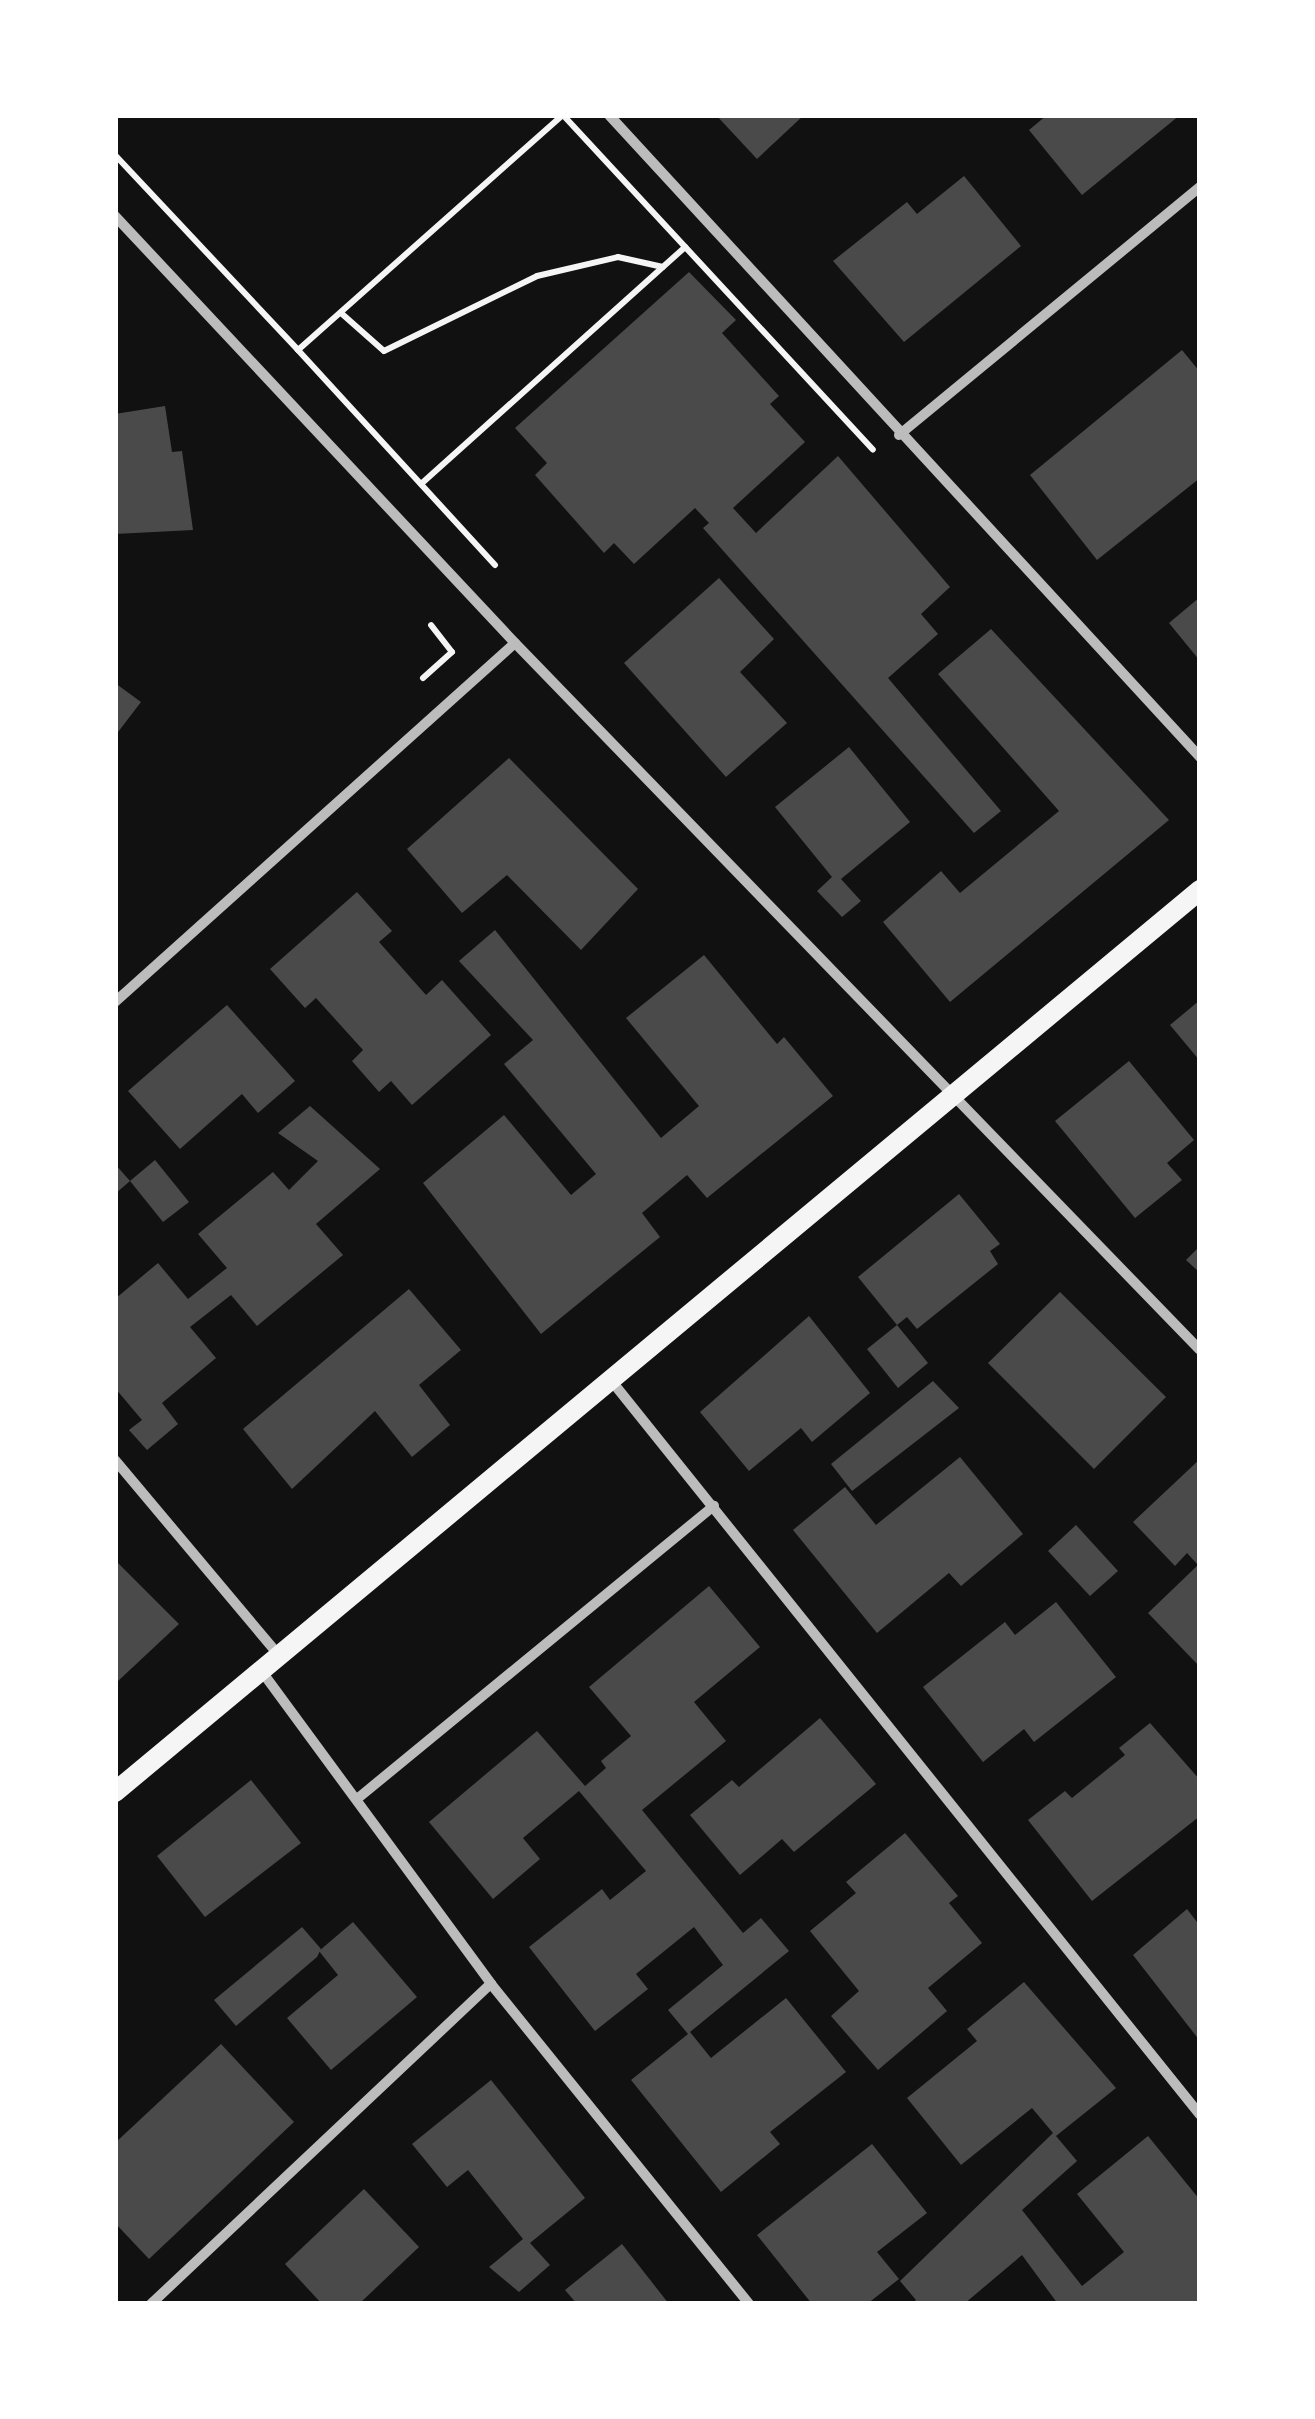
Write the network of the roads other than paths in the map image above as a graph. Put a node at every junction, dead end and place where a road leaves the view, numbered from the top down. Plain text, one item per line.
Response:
1 (609, 115) edge
2 (1200, 187) edge
3 (115, 216) edge
4 (899, 435) junction
5 (515, 643) junction
6 (1200, 757) edge
7 (1200, 890) edge
8 (115, 1002) edge
9 (952, 1095) junction
10 (1200, 1350) edge
11 (610, 1379) junction
12 (115, 1460) edge
13 (714, 1506) junction
14 (278, 1654) junction
15 (260, 1668) junction
16 (115, 1792) edge
17 (357, 1799) junction
18 (490, 1984) junction
19 (1200, 2115) edge
20 (150, 2304) edge
21 (749, 2304) edge

1 - 4 street
2 - 4 street
3 - 5 street
4 - 6 street
5 - 8 street
5 - 9 street
7 - 9 main road
9 - 10 street
9 - 11 main road
11 - 13 street
11 - 14 main road
12 - 14 street
13 - 17 street
13 - 19 street
14 - 15 main road
15 - 16 main road
15 - 17 street
17 - 18 street
18 - 20 street
18 - 21 street

